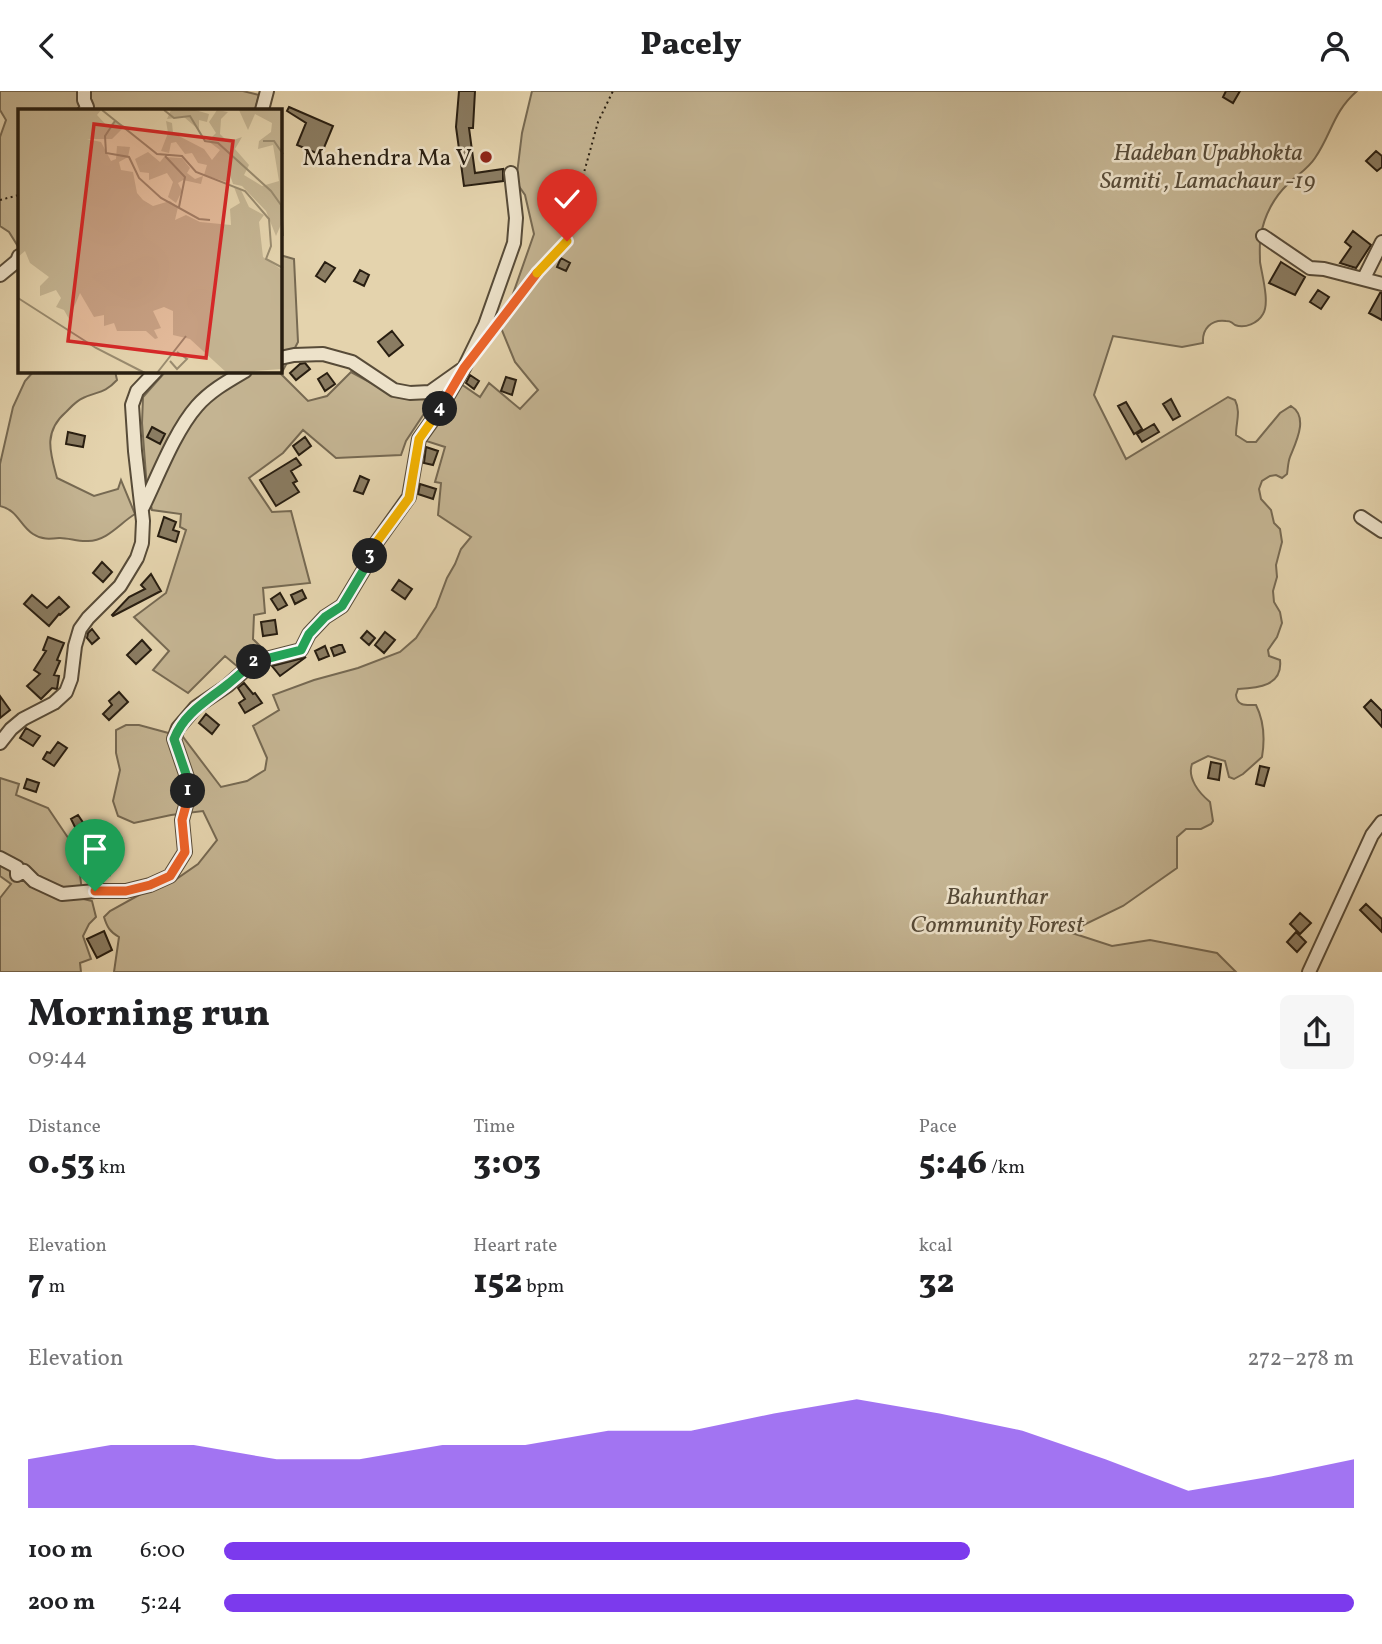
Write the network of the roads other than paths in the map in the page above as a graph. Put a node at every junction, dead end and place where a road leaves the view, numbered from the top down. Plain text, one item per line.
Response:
1 (84, 91) edge
2 (267, 91) edge
3 (86, 109) edge
4 (262, 109) edge
5 (510, 173) dead end
6 (1262, 236) dead end
7 (1382, 242) edge
8 (18, 258) edge
9 (0, 275) edge
10 (1364, 278) junction
11 (1382, 284) edge
12 (282, 358) edge
13 (464, 368) junction
14 (154, 373) edge
15 (242, 373) edge
16 (142, 508) junction
17 (1362, 517) dead end
18 (1382, 531) edge
19 (0, 743) edge
20 (1382, 822) edge
21 (0, 858) edge
22 (1309, 972) edge

1 - 3 street
2 - 4 street
5 - 13 street
6 - 10 street
7 - 10 street
8 - 9 street
10 - 11 street
12 - 13 street
13 - 21 street
14 - 16 street
15 - 16 street
16 - 19 street
17 - 18 street
20 - 22 street

